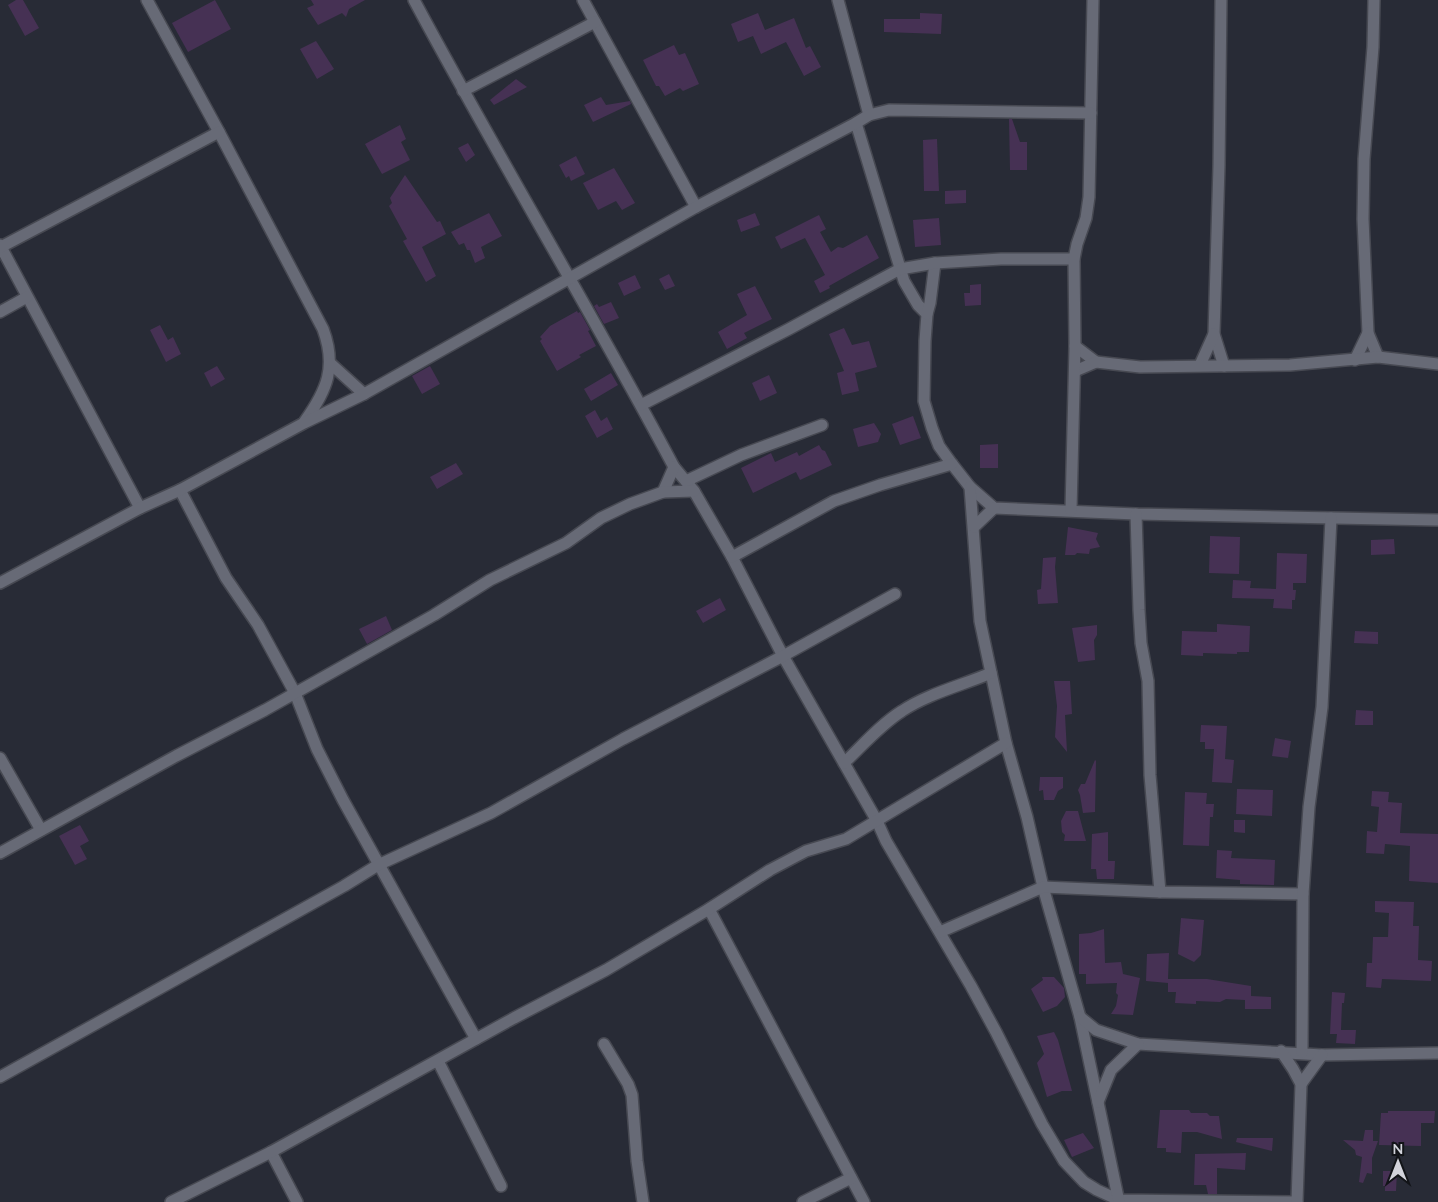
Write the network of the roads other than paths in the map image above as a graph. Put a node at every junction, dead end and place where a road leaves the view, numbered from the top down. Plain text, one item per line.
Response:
1 (146, 0) edge
2 (414, 0) edge
3 (583, 0) edge
4 (838, 0) edge
5 (1093, 0) edge
6 (1221, 0) edge
7 (1374, 0) edge
8 (594, 22) junction
9 (463, 91) junction
10 (1091, 113) junction
11 (869, 115) junction
12 (856, 123) junction
13 (219, 132) junction
14 (696, 207) junction
15 (0, 246) edge
16 (1074, 259) junction
17 (935, 263) junction
18 (900, 269) junction
19 (570, 278) junction
20 (27, 297) junction
21 (0, 312) edge
22 (927, 314) junction
23 (1368, 333) junction
24 (1214, 334) junction
25 (1075, 346) junction
26 (1378, 358) junction
27 (1355, 360) junction
28 (1096, 362) junction
29 (331, 364) junction
30 (1438, 364) edge
31 (1200, 365) junction
32 (1224, 366) junction
33 (1075, 371) junction
34 (364, 394) junction
35 (640, 404) junction
36 (304, 423) junction
37 (822, 425) dead end
38 (952, 464) junction
39 (674, 467) junction
40 (686, 481) junction
41 (970, 487) junction
42 (180, 490) junction
43 (663, 492) junction
44 (694, 492) junction
45 (140, 508) junction
46 (994, 508) junction
47 (1071, 510) junction
48 (1136, 514) junction
49 (1331, 518) junction
50 (1438, 520) edge
51 (974, 527) junction
52 (732, 557) junction
53 (0, 583) edge
54 (895, 594) dead end
55 (783, 656) junction
56 (991, 673) junction
57 (294, 693) junction
58 (1006, 743) junction
59 (0, 758) edge
60 (844, 764) junction
61 (877, 821) junction
62 (42, 830) junction
63 (0, 853) edge
64 (378, 865) junction
65 (1043, 887) junction
66 (1160, 892) junction
67 (1303, 894) junction
68 (710, 909) junction
69 (940, 932) junction
70 (1080, 1017) junction
71 (476, 1039) junction
72 (604, 1044) dead end
73 (1138, 1044) junction
74 (1281, 1051) junction
75 (1302, 1052) junction
76 (1438, 1053) edge
77 (1322, 1055) junction
78 (438, 1060) junction
79 (0, 1077) edge
80 (1301, 1084) junction
81 (1098, 1102) junction
82 (271, 1152) junction
83 (851, 1178) junction
84 (501, 1186) dead end
85 (1119, 1201) edge
86 (173, 1202) edge
87 (297, 1202) edge
88 (643, 1202) edge
89 (803, 1202) edge
90 (864, 1202) edge
91 (1297, 1202) edge

1 - 13 street
2 - 9 street
3 - 8 street
4 - 11 street
5 - 10 street
6 - 24 street
7 - 23 street
8 - 9 street
8 - 14 street
9 - 19 street
10 - 11 street
10 - 16 street
11 - 12 street
12 - 14 street
12 - 18 street
13 - 15 street
13 - 29 street
14 - 19 street
15 - 20 street
16 - 17 street
16 - 25 street
17 - 18 street
17 - 22 street
18 - 22 street
18 - 35 street
19 - 34 street
19 - 35 street
20 - 21 street
20 - 45 street
22 - 38 street
23 - 26 street
23 - 27 street
24 - 31 street
24 - 32 street
25 - 28 street
25 - 33 street
26 - 27 street
26 - 30 street
27 - 32 street
28 - 31 street
28 - 33 street
29 - 34 street
29 - 36 street
31 - 32 street
33 - 47 street
34 - 36 street
35 - 39 street
36 - 42 street
37 - 40 street
38 - 41 street
38 - 52 street
39 - 40 street
39 - 43 street
40 - 44 street
41 - 46 street
41 - 51 street
42 - 45 street
42 - 57 street
43 - 44 street
43 - 57 street
44 - 52 street
45 - 53 street
46 - 47 street
46 - 51 street
47 - 48 street
48 - 49 street
48 - 66 street
49 - 50 street
49 - 67 street
51 - 56 street
52 - 55 street
54 - 55 street
55 - 60 street
55 - 64 street
56 - 58 street
56 - 60 street
57 - 62 street
57 - 64 street
58 - 61 street
58 - 65 street
59 - 62 street
60 - 61 street
61 - 68 street
61 - 69 street
62 - 63 street
64 - 71 street
64 - 79 street
65 - 66 street
65 - 69 street
65 - 70 street
66 - 67 street
67 - 75 street
68 - 71 street
68 - 83 street
69 - 85 street
70 - 73 street
70 - 81 street
71 - 78 street
72 - 88 street
73 - 74 street
73 - 81 street
74 - 75 street
74 - 80 street
75 - 77 street
76 - 77 street
77 - 80 street
78 - 82 street
78 - 84 street
80 - 91 street
81 - 85 street
82 - 86 street
82 - 87 street
83 - 89 street
83 - 90 street
85 - 91 street

